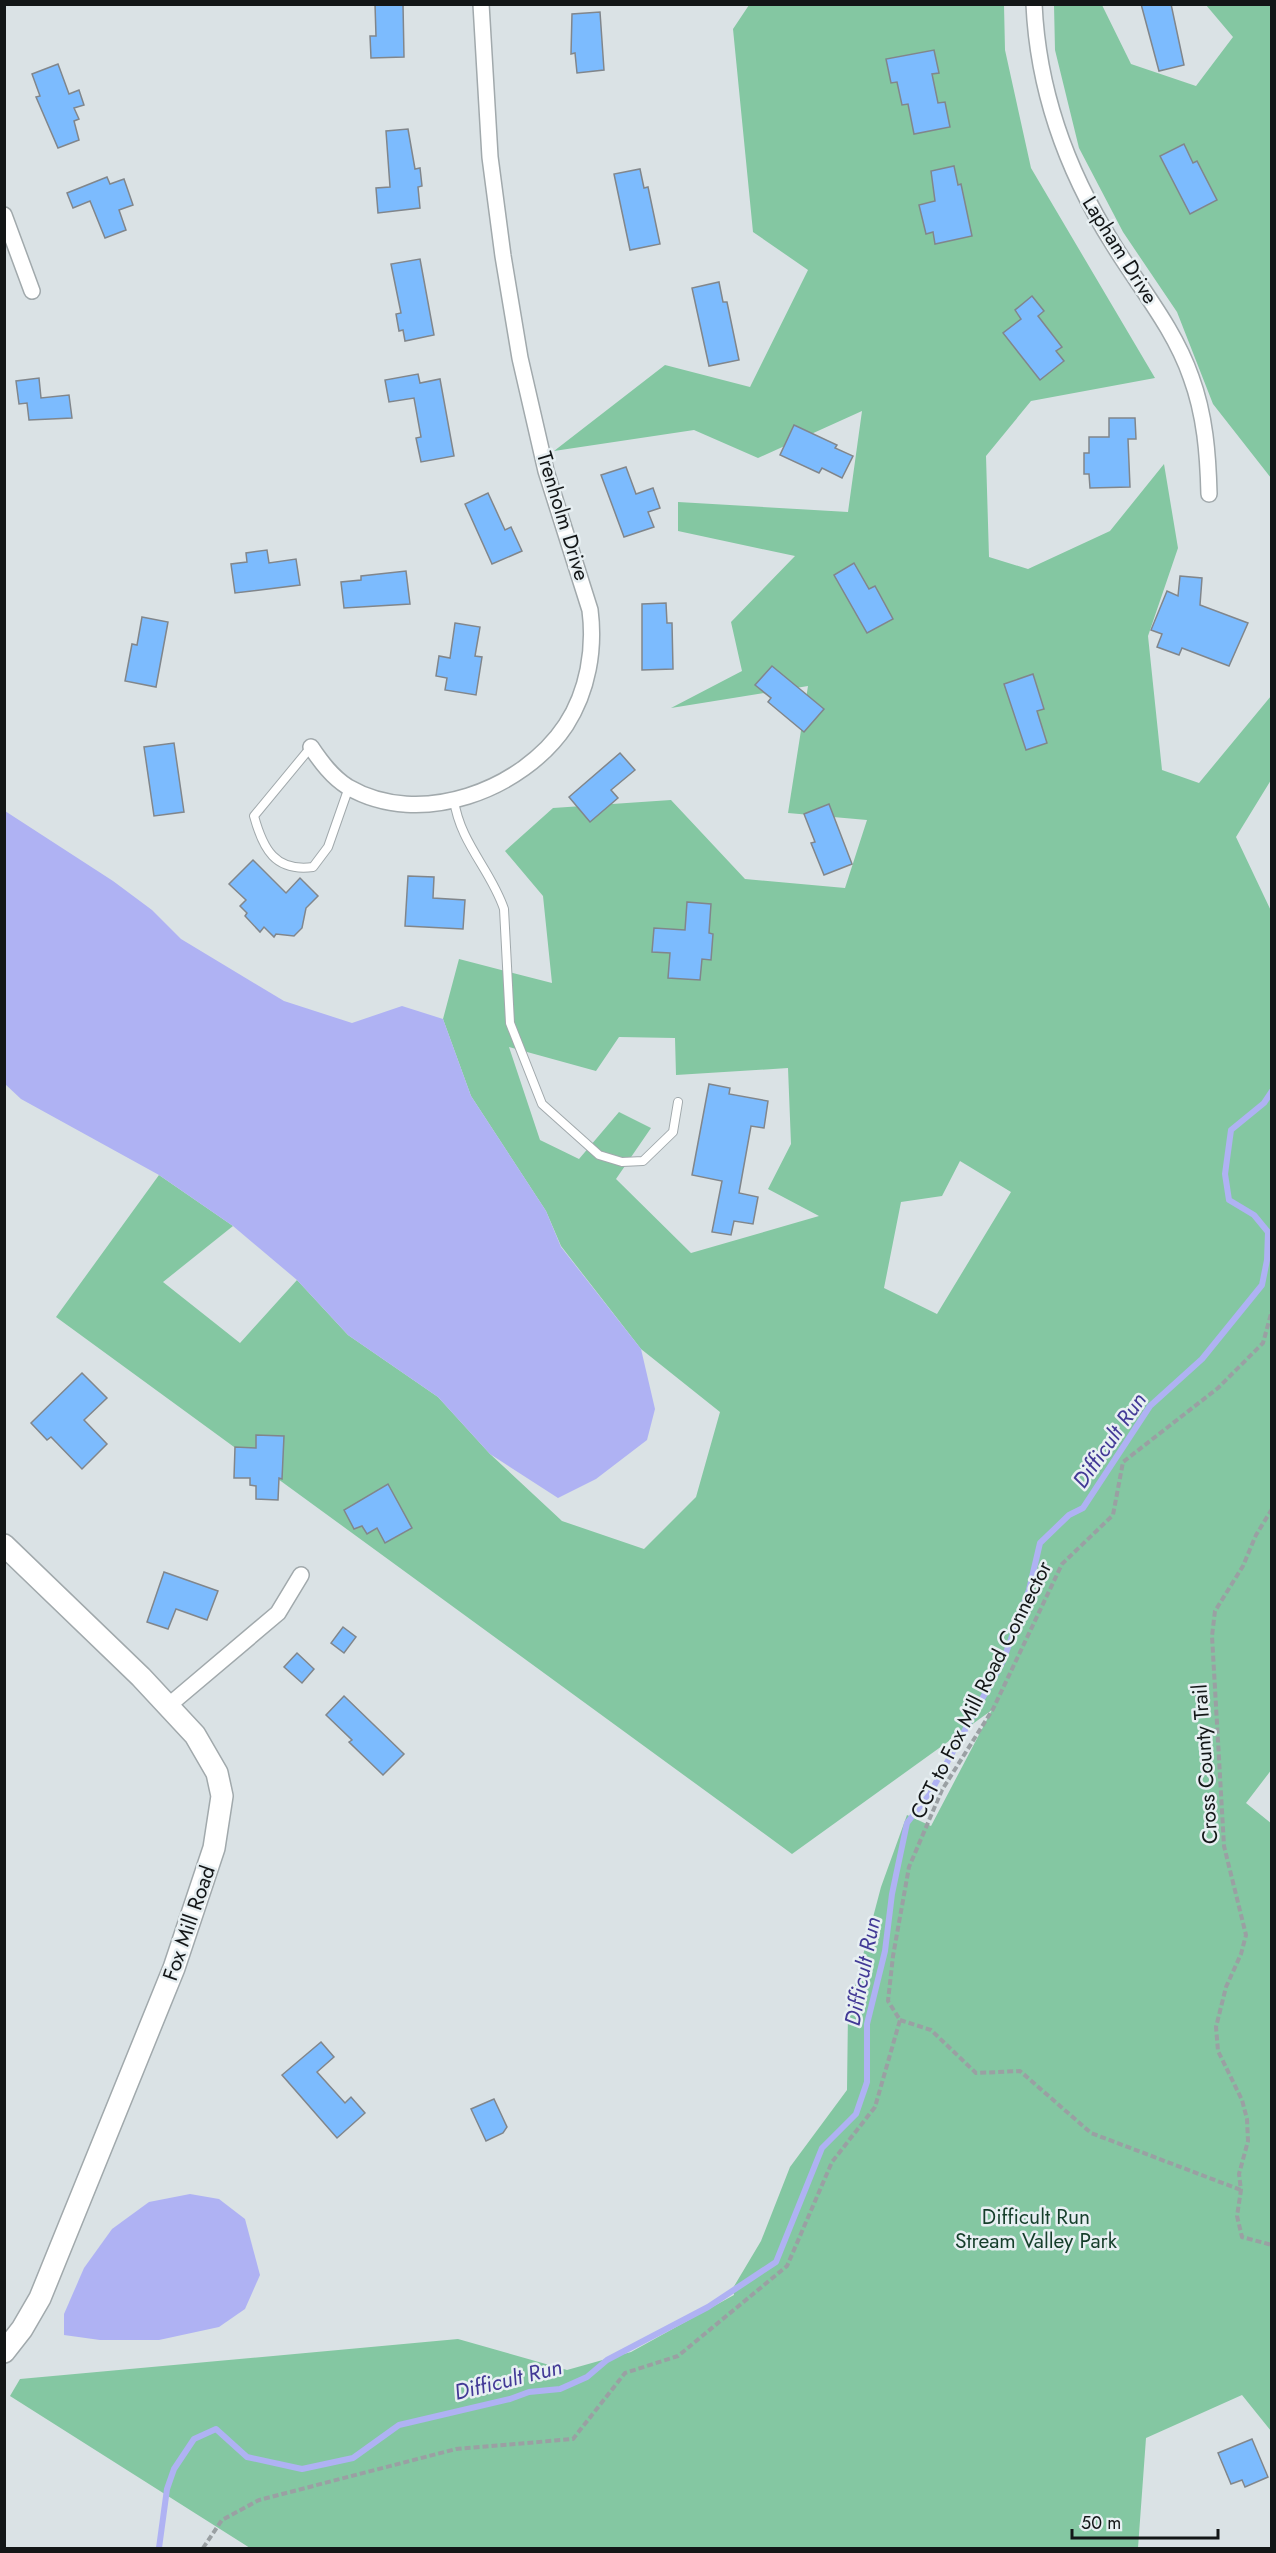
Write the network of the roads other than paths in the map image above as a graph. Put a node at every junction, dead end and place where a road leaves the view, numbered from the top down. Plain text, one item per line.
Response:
1 (482, 4) edge
2 (1034, 4) edge
3 (4, 215) edge
4 (32, 291) dead end
5 (1209, 494) dead end
6 (311, 747) joint
7 (349, 787) junction
8 (454, 800) junction
9 (678, 1102) dead end
10 (4, 1545) edge
11 (301, 1575) dead end
12 (168, 1706) junction
13 (4, 2352) edge

1 - 8 street, Trenholm Drive
2 - 5 street, Lapham Drive
3 - 4 street
6 - 7 street, Trenholm Drive
6 - 7 lane
7 - 8 street, Trenholm Drive
8 - 9 lane
10 - 12 main road, Fox Mill Road
11 - 12 street
12 - 13 main road, Fox Mill Road

